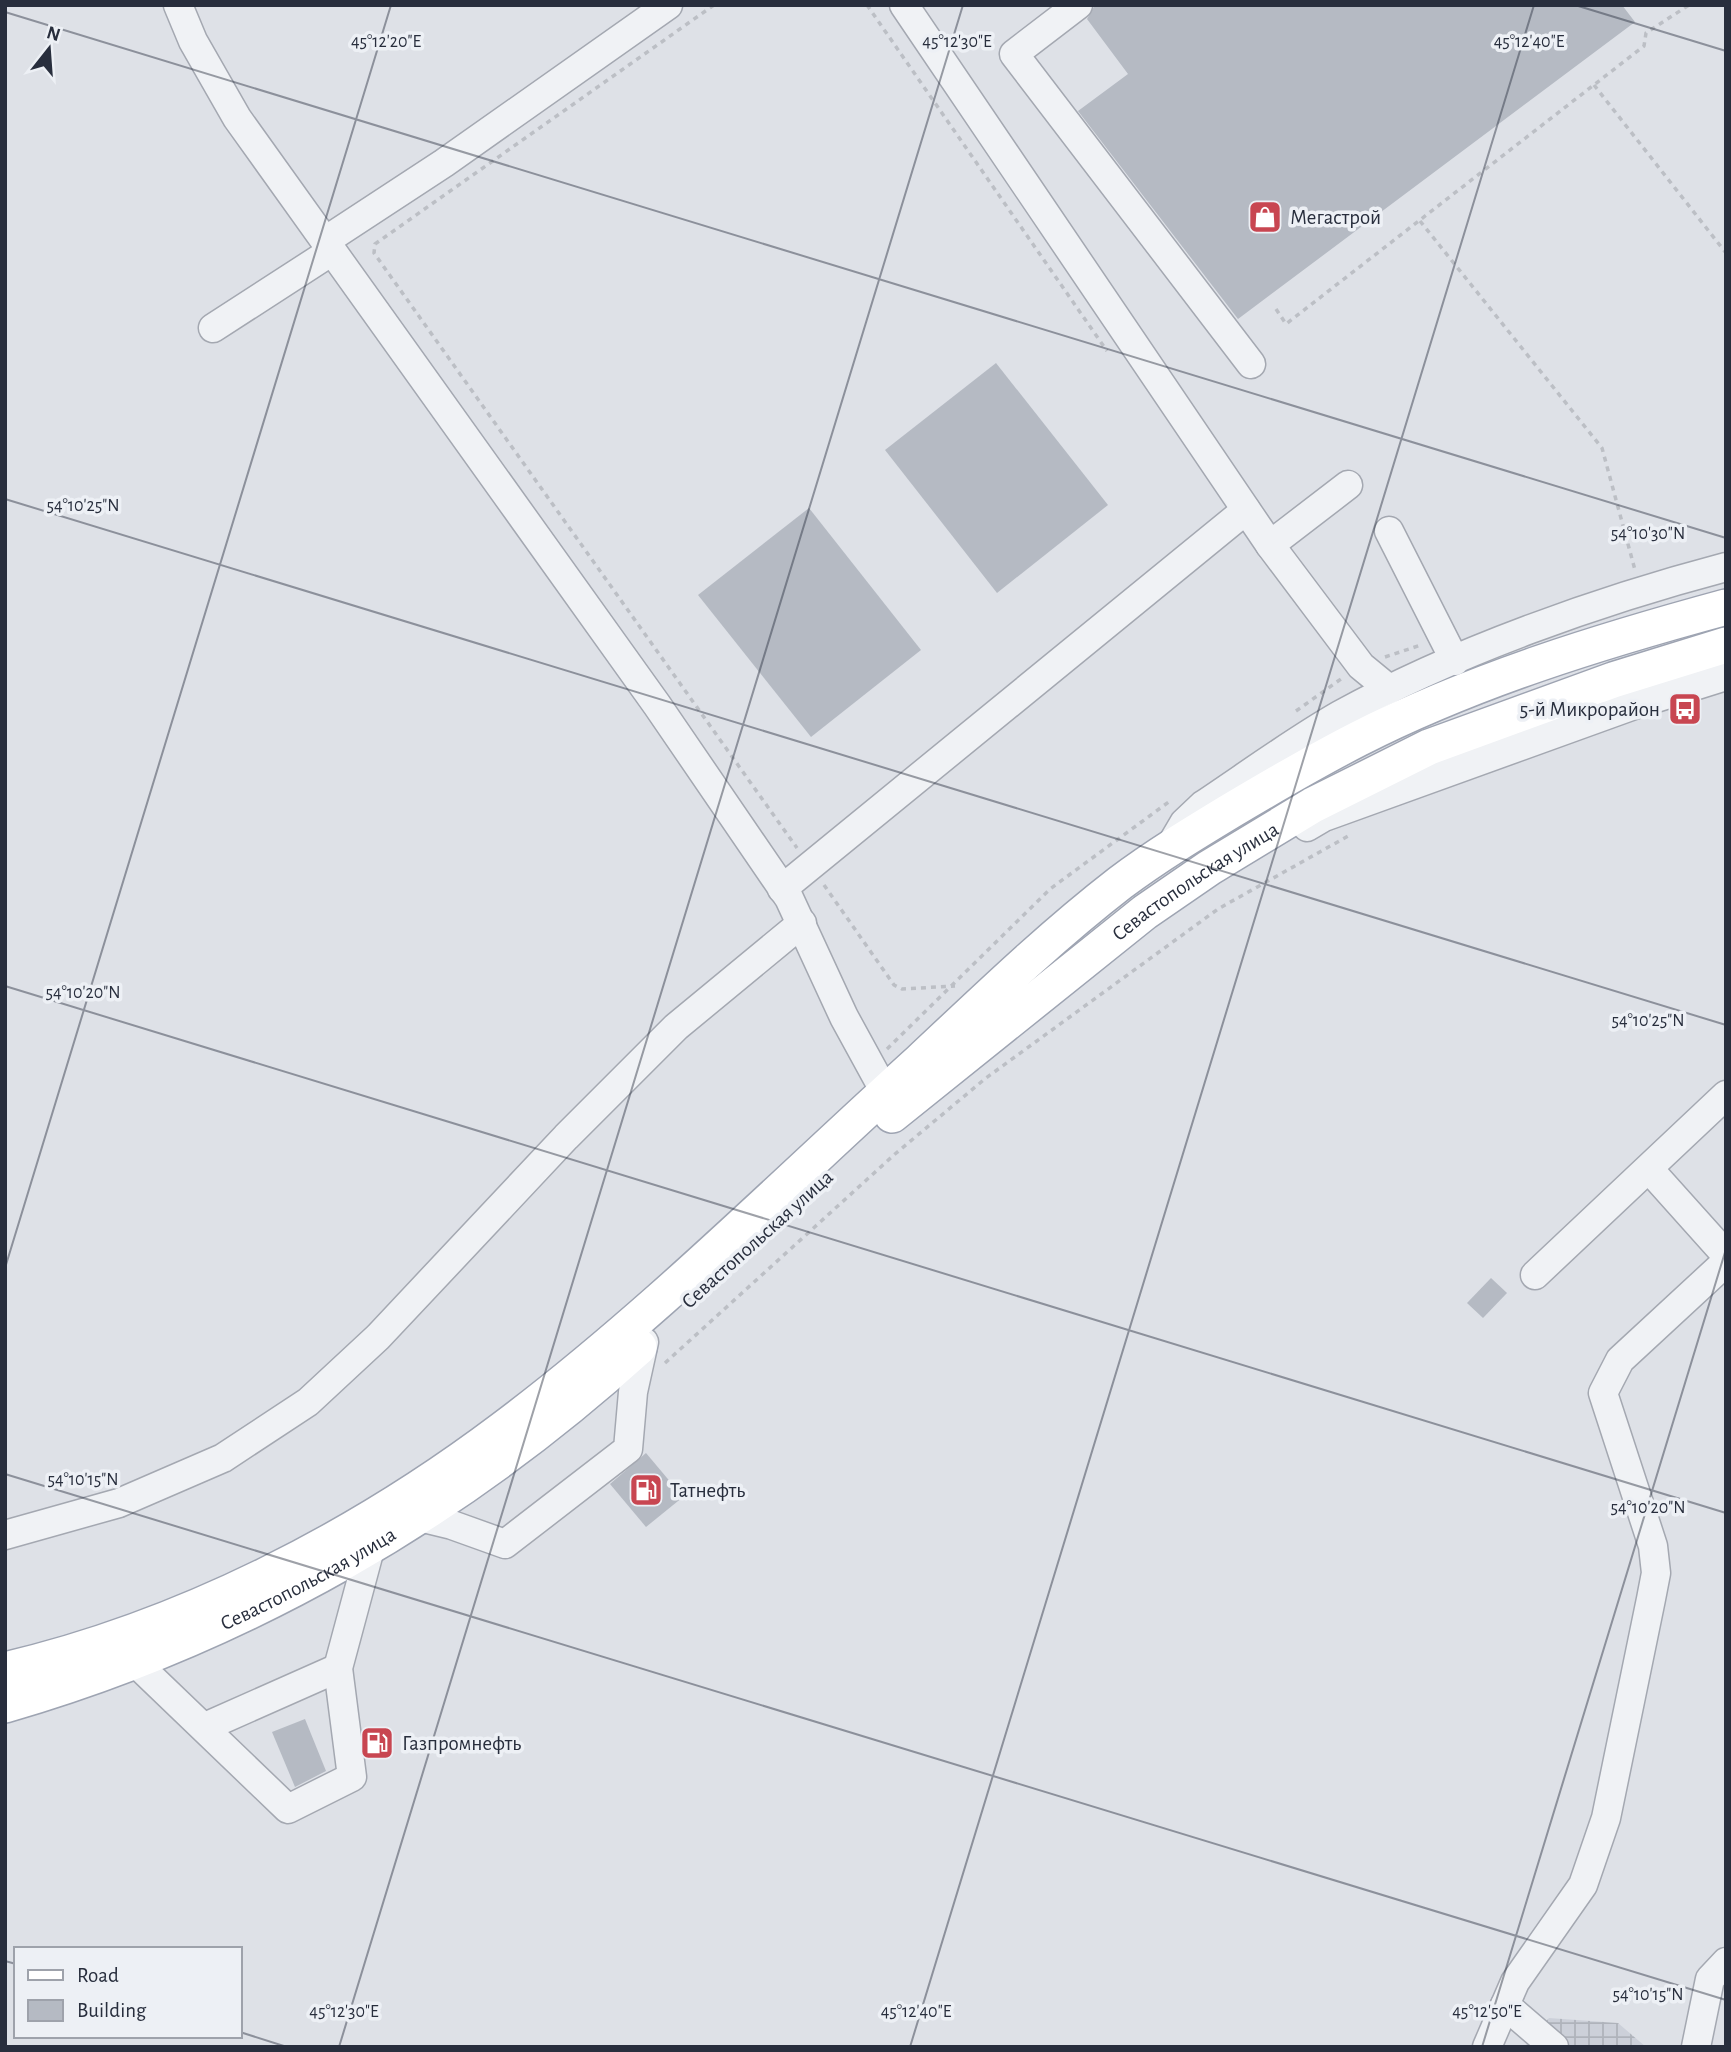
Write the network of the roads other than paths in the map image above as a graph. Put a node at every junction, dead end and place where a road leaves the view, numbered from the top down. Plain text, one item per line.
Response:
1 (178, 5) edge
2 (668, 5) edge
3 (904, 5) edge
4 (1077, 5) edge
5 (329, 246) junction
6 (213, 328) dead end
7 (1251, 364) dead end
8 (1348, 485) dead end
9 (1246, 510) junction
10 (1389, 531) dead end
11 (1270, 545) junction
12 (1726, 568) edge
13 (1726, 607) edge
14 (1726, 645) edge
15 (1462, 676) junction
16 (1726, 676) edge
17 (1389, 689) junction
18 (1170, 849) junction
19 (1194, 878) junction
20 (782, 889) junction
21 (802, 923) junction
22 (885, 1092) junction
23 (1726, 1096) edge
24 (1649, 1169) junction
25 (1726, 1255) edge
26 (1726, 1262) edge
27 (1535, 1275) dead end
28 (654, 1353) junction
29 (418, 1517) junction
30 (5, 1535) edge
31 (371, 1545) junction
32 (136, 1663) junction
33 (338, 1668) junction
34 (5, 1670) edge
35 (5, 1705) edge
36 (205, 1727) junction
37 (1726, 1962) edge
38 (1505, 2006) junction
39 (1487, 2047) edge
40 (1554, 2047) edge
41 (1696, 2047) edge

1 - 5 street
2 - 5 street
3 - 9 street
4 - 7 street
5 - 6 street
5 - 20 street
8 - 11 street
9 - 11 street
9 - 20 street
10 - 15 street
11 - 17 street
12 - 15 street
13 - 15 main road, Севастопольская улица
14 - 19 main road, Севастопольская улица
15 - 17 street
15 - 18 main road, Севастопольская улица
16 - 19 street
17 - 18 street
18 - 22 main road, Севастопольская улица
19 - 28 main road, Севастопольская улица
20 - 21 street
21 - 22 street
21 - 30 street
22 - 34 main road, Севастопольская улица
23 - 24 street
24 - 25 street
24 - 27 street
26 - 38 street
28 - 29 main road, Севастопольская улица
28 - 29 street
29 - 31 main road, Севастопольская улица
31 - 32 main road, Севастопольская улица
31 - 33 street
32 - 35 main road, Севастопольская улица
32 - 36 street
33 - 36 street
33 - 36 street
37 - 41 street
38 - 39 street
38 - 40 street

